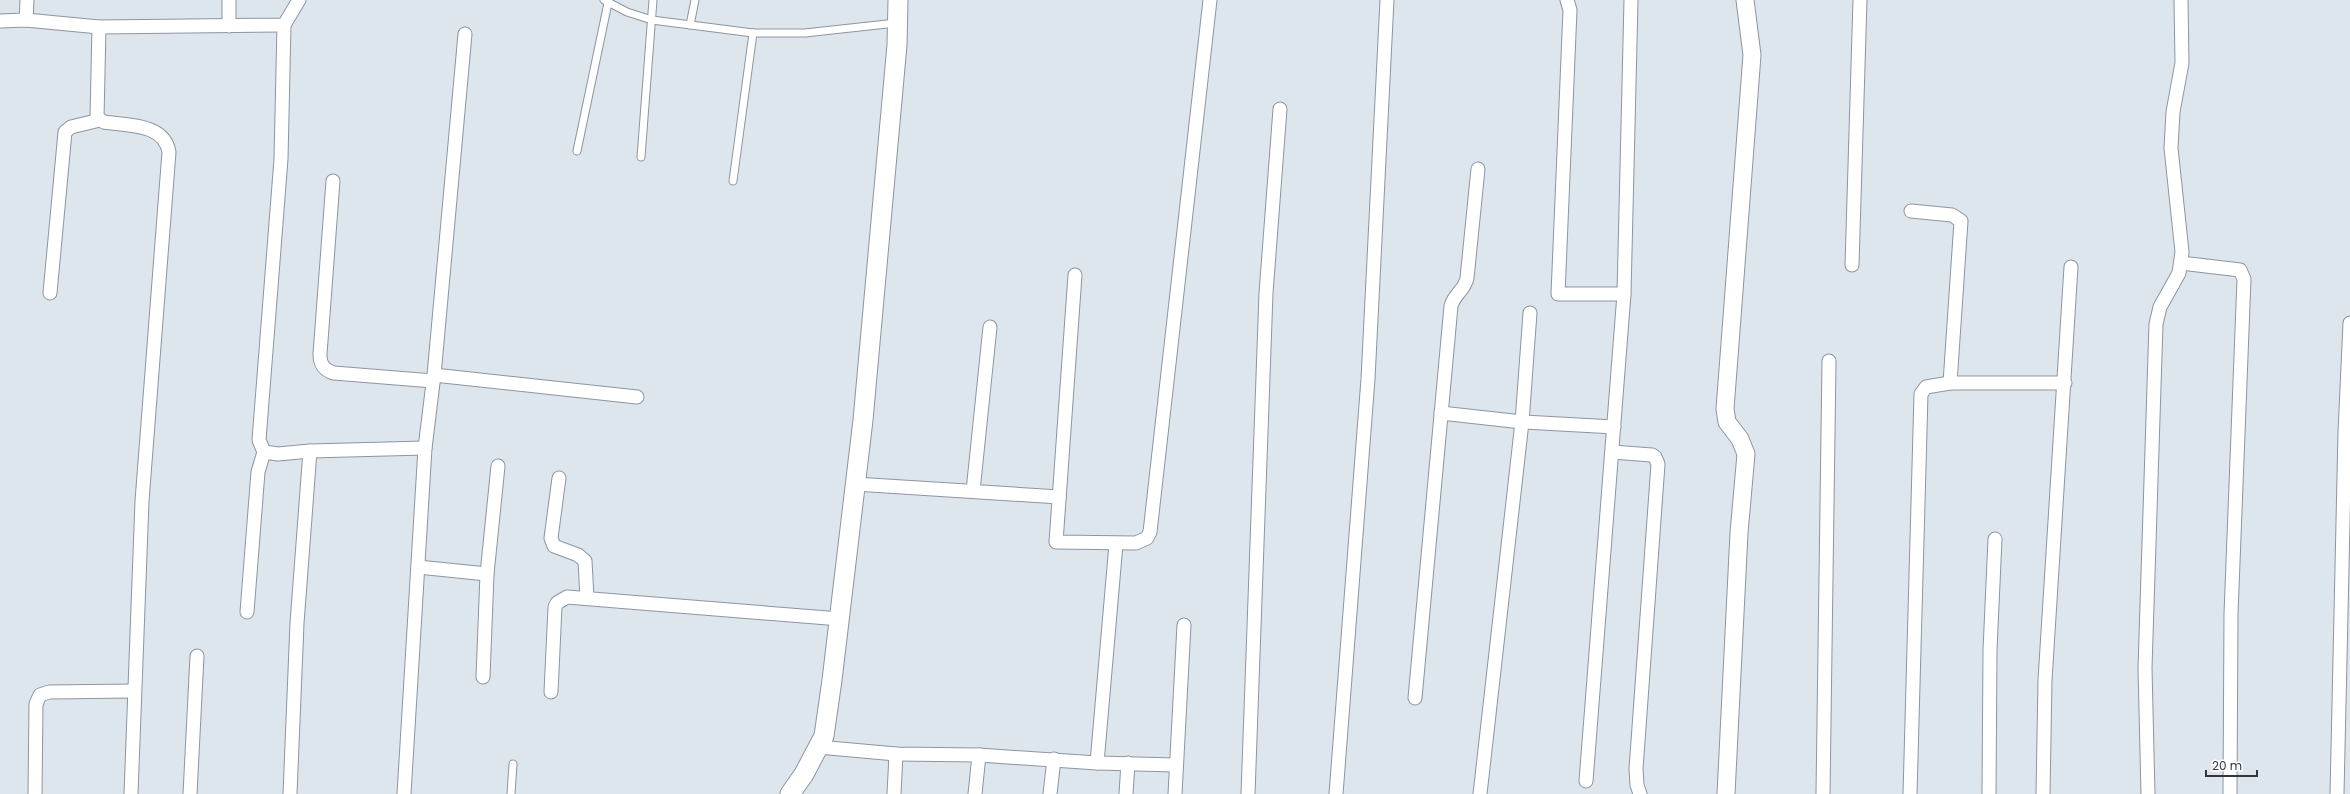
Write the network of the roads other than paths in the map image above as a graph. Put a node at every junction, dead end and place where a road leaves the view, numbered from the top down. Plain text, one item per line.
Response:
1 (27, 0) edge
2 (229, 0) edge
3 (299, 0) edge
4 (653, 0) edge
5 (695, 0) edge
6 (898, 0) edge
7 (1210, 0) edge
8 (1387, 0) edge
9 (1567, 0) edge
10 (1632, 0) edge
11 (1746, 0) edge
12 (1860, 0) edge
13 (2181, 0) edge
14 (606, 1) edge
15 (0, 20) edge
16 (26, 20) junction
17 (652, 20) junction
18 (897, 23) junction
19 (284, 25) junction
20 (690, 25) junction
21 (229, 26) junction
22 (99, 27) junction
23 (753, 33) junction
24 (464, 34) dead end
25 (1280, 109) dead end
26 (100, 120) junction
27 (577, 151) dead end
28 (641, 157) dead end
29 (1478, 169) dead end
30 (332, 181) dead end
31 (733, 181) dead end
32 (1911, 211) dead end
33 (2181, 264) junction
34 (1852, 265) dead end
35 (2071, 267) dead end
36 (1076, 275) dead end
37 (50, 293) dead end
38 (1624, 294) junction
39 (1530, 313) dead end
40 (2350, 323) edge
41 (990, 327) dead end
42 (1829, 361) dead end
43 (433, 378) junction
44 (1950, 383) junction
45 (2065, 383) junction
46 (637, 398) dead end
47 (1441, 413) junction
48 (1522, 422) junction
49 (1614, 427) junction
50 (425, 448) junction
51 (310, 451) junction
52 (264, 452) junction
53 (1612, 452) junction
54 (498, 466) dead end
55 (559, 478) dead end
56 (855, 484) junction
57 (973, 491) junction
58 (1059, 497) junction
59 (1996, 539) dead end
60 (1116, 544) junction
61 (418, 567) junction
62 (487, 574) junction
63 (587, 598) junction
64 (247, 612) dead end
65 (840, 620) junction
66 (1184, 624) dead end
67 (197, 656) dead end
68 (483, 677) dead end
69 (134, 691) junction
70 (552, 692) dead end
71 (1415, 698) dead end
72 (818, 747) junction
73 (896, 754) junction
74 (979, 755) junction
75 (1054, 759) junction
76 (1097, 762) junction
77 (1128, 763) junction
78 (513, 764) dead end
79 (1176, 764) junction
80 (1586, 781) dead end
81 (35, 794) edge
82 (131, 794) edge
83 (190, 794) edge
84 (290, 794) edge
85 (404, 794) edge
86 (511, 794) edge
87 (790, 794) edge
88 (894, 794) edge
89 (975, 794) edge
90 (1050, 794) edge
91 (1126, 794) edge
92 (1174, 794) edge
93 (1248, 794) edge
94 (1336, 794) edge
95 (1480, 794) edge
96 (1640, 794) edge
97 (1726, 794) edge
98 (1822, 794) edge
99 (1910, 794) edge
100 (1989, 794) edge
101 (2043, 794) edge
102 (2148, 794) edge
103 (2230, 794) edge
104 (2337, 794) edge

1 - 16 street
2 - 21 street
3 - 19 street
4 - 17 lane
5 - 20 lane
6 - 18 main road
7 - 60 street
8 - 94 street
9 - 38 street
10 - 38 street
11 - 97 street
12 - 34 street
13 - 33 street
14 - 17 lane
14 - 27 lane
15 - 16 street
16 - 22 street
17 - 20 lane
17 - 28 lane
18 - 23 lane
18 - 56 main road
19 - 21 street
19 - 52 street
20 - 23 lane
21 - 22 street
22 - 26 street
23 - 31 lane
24 - 43 street
25 - 93 street
26 - 37 street
26 - 69 street
29 - 47 street
30 - 43 street
32 - 44 street
33 - 102 street
33 - 103 street
35 - 45 street
36 - 58 street
38 - 49 street
39 - 48 street
40 - 104 street
41 - 57 street
42 - 98 street
43 - 46 street
43 - 50 street
44 - 45 street
44 - 99 street
45 - 101 street
47 - 48 street
47 - 71 street
48 - 49 street
48 - 95 street
49 - 53 street
50 - 51 street
50 - 61 street
51 - 52 street
51 - 84 street
52 - 64 street
53 - 80 street
53 - 96 street
54 - 62 street
55 - 63 street
56 - 57 street
56 - 65 main road
57 - 58 street
58 - 60 street
59 - 100 street
60 - 76 street
61 - 62 street
61 - 85 street
62 - 68 street
63 - 65 street
63 - 70 street
65 - 72 main road
66 - 79 street
67 - 83 street
69 - 81 street
69 - 82 street
72 - 73 street
72 - 87 main road
73 - 74 street
73 - 88 street
74 - 75 street
74 - 89 street
75 - 76 street
75 - 90 street
76 - 77 street
77 - 79 street
77 - 91 street
78 - 86 lane
79 - 92 street

